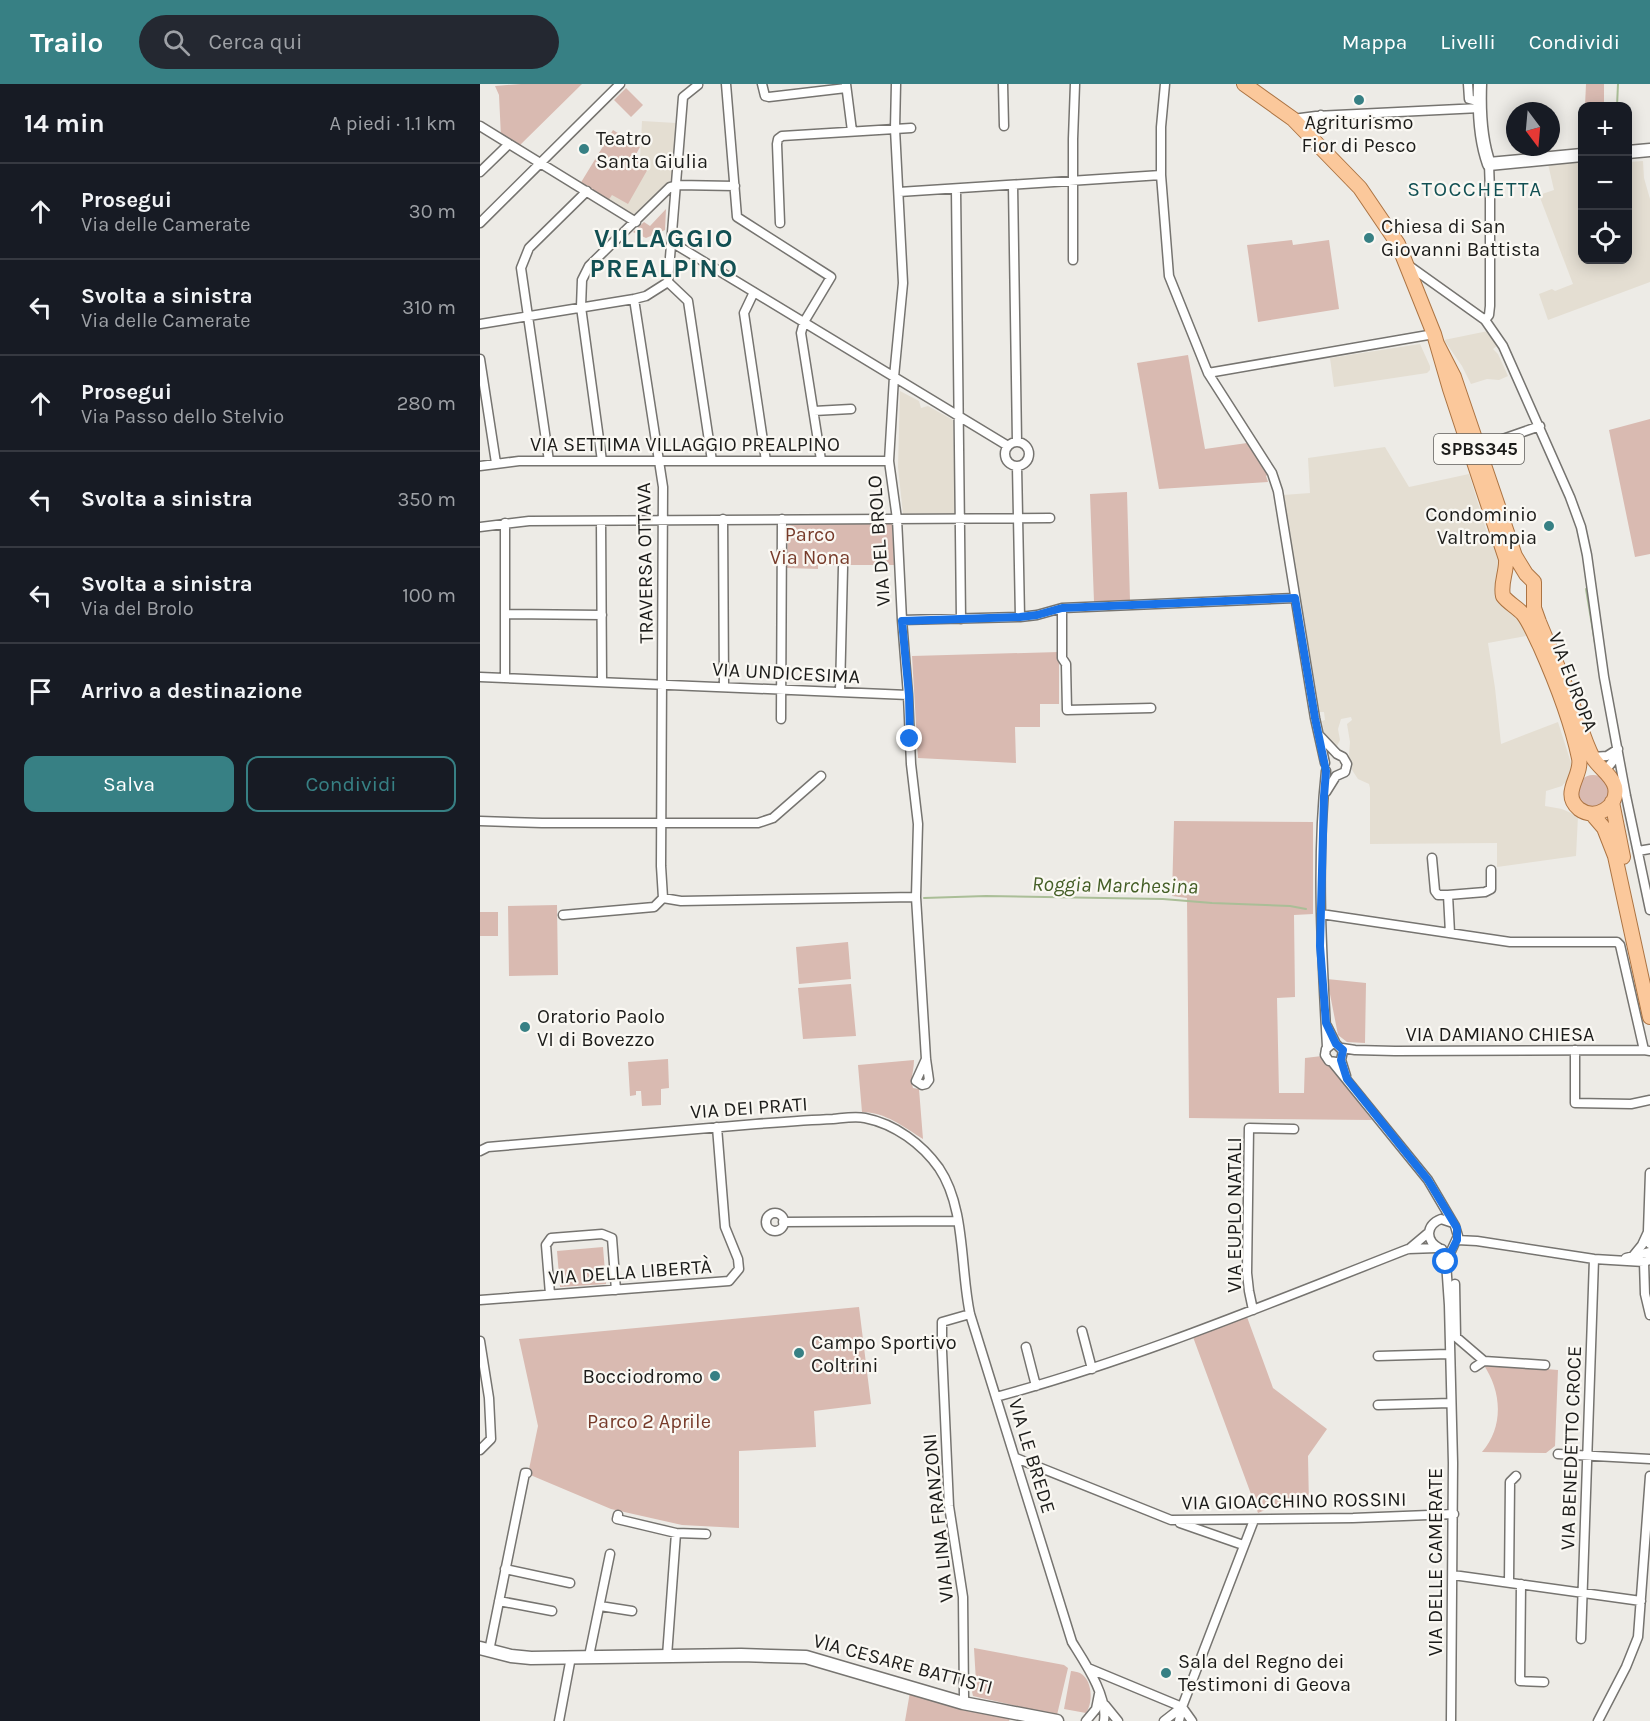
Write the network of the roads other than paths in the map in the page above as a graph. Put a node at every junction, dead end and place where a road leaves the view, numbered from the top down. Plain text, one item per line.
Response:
1 (620, 84) edge
2 (697, 84) edge
3 (726, 84) edge
4 (762, 84) edge
5 (896, 84) edge
6 (1003, 84) edge
7 (1075, 84) edge
8 (1165, 84) edge
9 (1244, 84) edge
10 (1468, 84) edge
11 (1480, 84) edge
12 (846, 86) edge
13 (1480, 105) junction
14 (1321, 115) junction
15 (1293, 119) junction
16 (480, 126) edge
17 (1004, 126) dead end
18 (911, 128) dead end
19 (895, 129) junction
20 (852, 131) junction
21 (1315, 142) junction
22 (508, 144) junction
23 (1650, 150) edge
24 (1632, 152) edge
25 (1578, 155) edge
26 (541, 163) junction
27 (1489, 164) junction
28 (480, 172) edge
29 (1161, 175) junction
30 (1074, 180) junction
31 (677, 185) junction
32 (1013, 185) junction
33 (735, 186) junction
34 (956, 189) junction
35 (587, 191) junction
36 (899, 192) junction
37 (636, 222) junction
38 (480, 223) edge
39 (780, 224) dead end
40 (673, 243) junction
41 (1073, 260) dead end
42 (1408, 265) junction
43 (668, 282) junction
44 (754, 292) junction
45 (634, 299) junction
46 (581, 307) junction
47 (528, 316) junction
48 (1485, 320) junction
49 (804, 322) junction
50 (480, 324) edge
51 (1435, 339) junction
52 (480, 359) edge
53 (1208, 373) junction
54 (894, 377) junction
55 (851, 409) dead end
56 (814, 411) junction
57 (958, 415) junction
58 (1540, 426) junction
59 (1477, 443) junction
60 (1012, 444) junction
61 (821, 460) junction
62 (890, 460) junction
63 (549, 461) junction
64 (602, 461) junction
65 (658, 461) junction
66 (712, 461) junction
67 (766, 461) junction
68 (496, 463) junction
69 (480, 466) edge
70 (1017, 466) junction
71 (1019, 518) junction
72 (1050, 518) dead end
73 (723, 519) junction
74 (782, 519) junction
75 (897, 519) junction
76 (960, 519) junction
77 (601, 520) junction
78 (662, 520) junction
79 (505, 523) junction
80 (480, 527) edge
81 (843, 567) dead end
82 (1526, 574) junction
83 (1503, 582) junction
84 (1535, 594) junction
85 (1295, 598) junction
86 (1511, 604) junction
87 (1062, 608) junction
88 (505, 614) junction
89 (602, 615) junction
90 (1020, 617) junction
91 (960, 619) junction
92 (902, 621) junction
93 (480, 677) edge
94 (505, 678) junction
95 (602, 681) junction
96 (662, 684) junction
97 (724, 687) junction
98 (782, 689) junction
99 (840, 692) junction
100 (909, 695) junction
101 (1151, 708) dead end
102 (781, 719) dead end
103 (1318, 733) junction
104 (1618, 749) junction
105 (1337, 754) junction
106 (1593, 757) junction
107 (1326, 767) junction
108 (1611, 773) junction
109 (821, 776) dead end
110 (1336, 776) junction
111 (1574, 781) junction
112 (1324, 796) junction
113 (1618, 798) junction
114 (1592, 813) junction
115 (480, 822) edge
116 (661, 824) junction
117 (1650, 849) edge
118 (1638, 851) junction
119 (1432, 858) dead end
120 (1491, 870) dead end
121 (662, 895) junction
122 (1448, 895) junction
123 (916, 897) junction
124 (1650, 910) edge
125 (1321, 914) junction
126 (563, 915) dead end
127 (1450, 933) junction
128 (1650, 982) edge
129 (1650, 1017) edge
130 (1326, 1023) junction
131 (1327, 1047) junction
132 (1575, 1050) junction
133 (1647, 1051) edge
134 (1339, 1054) junction
135 (926, 1059) dead end
136 (1650, 1100) edge
137 (717, 1127) junction
138 (1294, 1129) dead end
139 (482, 1148) edge
140 (1650, 1173) edge
141 (1439, 1199) junction
142 (1437, 1220) junction
143 (958, 1221) junction
144 (783, 1222) dead end
145 (1455, 1226) junction
146 (1648, 1231) junction
147 (1428, 1233) junction
148 (1456, 1241) junction
149 (1477, 1241) junction
150 (1650, 1244) edge
151 (1439, 1248) junction
152 (1408, 1249) junction
153 (1650, 1252) edge
154 (1633, 1256) junction
155 (1594, 1258) junction
156 (1617, 1260) junction
157 (1647, 1261) edge
158 (1446, 1262) junction
159 (1455, 1284) dead end
160 (616, 1290) junction
161 (550, 1294) junction
162 (480, 1300) edge
163 (1253, 1310) junction
164 (970, 1314) junction
165 (1650, 1315) edge
166 (1082, 1331) dead end
167 (480, 1341) edge
168 (1026, 1347) dead end
169 (1449, 1354) junction
170 (1378, 1356) dead end
171 (1484, 1361) junction
172 (1545, 1365) dead end
173 (1475, 1368) dead end
174 (1092, 1369) junction
175 (1036, 1386) junction
176 (484, 1397) edge
177 (996, 1397) junction
178 (1451, 1403) junction
179 (1378, 1405) dead end
180 (480, 1450) edge
181 (1558, 1454) dead end
182 (1587, 1456) junction
183 (1016, 1458) junction
184 (1650, 1459) edge
185 (527, 1473) dead end
186 (1516, 1476) dead end
187 (1650, 1476) edge
188 (618, 1515) dead end
189 (1454, 1515) junction
190 (1171, 1520) junction
191 (1254, 1520) junction
192 (676, 1533) junction
193 (706, 1534) dead end
194 (1243, 1545) junction
195 (610, 1554) dead end
196 (505, 1569) junction
197 (1453, 1575) junction
198 (1509, 1582) junction
199 (570, 1583) dead end
200 (1521, 1584) junction
201 (1582, 1593) junction
202 (499, 1601) junction
203 (1641, 1601) junction
204 (600, 1606) junction
205 (1645, 1610) edge
206 (552, 1611) dead end
207 (632, 1611) dead end
208 (1581, 1639) dead end
209 (484, 1650) edge
210 (590, 1656) junction
211 (667, 1656) junction
212 (571, 1657) junction
213 (1088, 1668) junction
214 (1544, 1682) dead end
215 (1099, 1693) junction
216 (1104, 1702) junction
217 (963, 1703) junction
218 (1182, 1707) junction
219 (1096, 1709) junction
220 (559, 1721) edge
221 (1057, 1721) edge
222 (1086, 1721) edge
223 (1102, 1721) edge
224 (1118, 1721) edge
225 (1164, 1721) edge
226 (1179, 1721) edge
227 (1192, 1721) edge
228 (1451, 1721) edge
229 (1598, 1721) edge

1 - 26 street
2 - 31 street
3 - 33 street
4 - 12 street
5 - 19 street, VIA DEL BROLO
6 - 17 street
7 - 30 street
8 - 29 street
9 - 15 main road
10 - 13 street
11 - 13 street
12 - 20 street
13 - 14 street
13 - 27 street
14 - 15 street
14 - 21 street
15 - 21 main road
16 - 22 street
18 - 19 street
19 - 20 street
19 - 36 street, VIA DEL BROLO
20 - 39 street
21 - 42 main road
22 - 26 street
22 - 28 street
23 - 24 street
25 - 27 street
26 - 35 street
26 - 38 street
27 - 48 street
29 - 30 street
29 - 53 street
30 - 32 street
30 - 41 street
31 - 33 street
31 - 37 street
31 - 40 street
32 - 34 street
32 - 60 street
33 - 49 street
34 - 36 street
34 - 57 street
35 - 37 street
35 - 47 street
36 - 54 street, VIA DEL BROLO
37 - 46 street
40 - 43 street
40 - 44 street
42 - 48 street
42 - 51 main road
43 - 45 street
43 - 66 street
44 - 49 street
44 - 67 street
45 - 46 street
45 - 65 street, TRAVERSA OTTAVA
46 - 47 street
46 - 64 street
47 - 50 street
47 - 63 street
48 - 58 street
49 - 54 street
49 - 56 street
51 - 53 street
51 - 59 main road, VIA EUROPA / SPBS345
51 - 83 main road, VIA EUROPA / SPBS345
52 - 68 street
53 - 85 street
54 - 57 street
54 - 62 street, VIA DEL BROLO
55 - 56 street
56 - 61 street
57 - 60 street
57 - 76 street
58 - 59 street
58 - 104 street
59 - 82 main road, VIA EUROPA / SPBS345
60 - 70 street
60 - 70 street
61 - 62 street, VIA SETTIMA VILLAGGIO PREALPINO
61 - 67 street, VIA SETTIMA VILLAGGIO PREALPINO
62 - 75 street, VIA DEL BROLO
63 - 64 street, VIA SETTIMA VILLAGGIO PREALPINO
63 - 68 street, VIA SETTIMA VILLAGGIO PREALPINO
64 - 65 street, VIA SETTIMA VILLAGGIO PREALPINO
65 - 66 street, VIA SETTIMA VILLAGGIO PREALPINO
65 - 78 street, TRAVERSA OTTAVA
66 - 67 street, VIA SETTIMA VILLAGGIO PREALPINO
68 - 69 street, VIA SETTIMA VILLAGGIO PREALPINO
70 - 71 street
71 - 72 street
71 - 76 street
71 - 90 street
73 - 74 street
73 - 78 street
73 - 97 street
74 - 75 street
74 - 98 street
75 - 76 street
75 - 92 street, VIA DEL BROLO
76 - 91 street
77 - 78 street
77 - 79 street
77 - 89 street
78 - 96 street, TRAVERSA OTTAVA
79 - 80 street
79 - 88 street
81 - 99 street
82 - 83 main road
82 - 84 main road, VIA EUROPA / SPBS345
83 - 86 main road, VIA EUROPA / SPBS345
84 - 86 main road
84 - 106 main road, VIA EUROPA / SPBS345
85 - 87 street
85 - 103 street
86 - 111 main road, VIA EUROPA / SPBS345
87 - 90 street
87 - 101 street
88 - 89 street
88 - 94 street
89 - 95 street
90 - 91 street
91 - 92 street
92 - 100 street, VIA DEL BROLO
93 - 94 street, VIA UNDICESIMA
94 - 95 street, VIA UNDICESIMA
95 - 96 street, VIA UNDICESIMA
96 - 97 street, VIA UNDICESIMA
96 - 116 street, TRAVERSA OTTAVA
97 - 98 street, VIA UNDICESIMA
98 - 99 street, VIA UNDICESIMA
98 - 102 street
99 - 100 street, VIA UNDICESIMA
100 - 123 street, VIA DEL BROLO
103 - 105 street
103 - 107 street
104 - 106 street
104 - 108 street
104 - 108 street
105 - 107 street
105 - 110 street
106 - 108 main road, VIA EUROPA / SPBS345
107 - 110 street
107 - 112 street
108 - 111 main road
108 - 113 main road, VIA EUROPA / SPBS345
109 - 116 street
110 - 112 street
111 - 114 main road, VIA EUROPA / SPBS345
112 - 125 street
113 - 114 main road
113 - 118 street
113 - 128 main road, VIA EUROPA / SPBS345
114 - 129 main road, VIA EUROPA / SPBS345
115 - 116 street
116 - 121 street, TRAVERSA OTTAVA
117 - 118 street
118 - 124 street
119 - 122 street
120 - 122 street
121 - 123 street
121 - 126 street
122 - 127 street
123 - 135 street, VIA DEL BROLO
125 - 127 street
125 - 130 street
127 - 133 street
130 - 131 street
130 - 134 street
131 - 134 street
131 - 134 street
132 - 133 street, VIA DAMIANO CHIESA
132 - 134 street, VIA DAMIANO CHIESA
132 - 136 street
134 - 141 street
137 - 139 street, VIA DEI PRATI
137 - 143 street, VIA DEI PRATI
137 - 160 street, VIA DELLA LIBERTÀ
138 - 163 street, VIA EUPLO NATALI
140 - 146 street
141 - 142 street
141 - 145 street
142 - 145 street
142 - 147 street
143 - 144 street
143 - 164 street, VIA LE BREDE
145 - 148 street, VIA DELLE CAMERATE
145 - 149 street
146 - 150 street
146 - 154 street
147 - 151 street, VIA DELLE CAMERATE
147 - 152 street, VIA EUPLO NATALI
148 - 149 street
148 - 151 street
148 - 158 street, VIA DELLE CAMERATE
149 - 155 street
151 - 152 street, VIA EUPLO NATALI
151 - 158 street, VIA DELLE CAMERATE
152 - 163 street, VIA EUPLO NATALI
153 - 154 street
154 - 156 street
155 - 156 street
155 - 182 street, VIA BENEDETTO CROCE
156 - 157 street
157 - 165 street
158 - 169 street, VIA DELLE CAMERATE
159 - 171 street
160 - 161 street, VIA DELLA LIBERTÀ
160 - 161 street
161 - 162 street, VIA DELLA LIBERTÀ
163 - 174 street, VIA EUPLO NATALI
164 - 177 street, VIA LE BREDE
164 - 217 street, VIA LINA FRANZONI
166 - 174 street
167 - 176 street
168 - 175 street
169 - 170 street
169 - 178 street, VIA DELLE CAMERATE
171 - 172 street
171 - 173 street
174 - 175 street, VIA EUPLO NATALI
175 - 177 street, VIA EUPLO NATALI
176 - 180 street
177 - 183 street, VIA LE BREDE
178 - 179 street
178 - 189 street, VIA DELLE CAMERATE
181 - 182 street
182 - 184 street
182 - 201 street, VIA BENEDETTO CROCE
183 - 190 street, VIA GIOACCHINO ROSSINI
183 - 213 street, VIA LE BREDE
185 - 196 street
186 - 198 street
187 - 203 street
188 - 192 street
189 - 191 street, VIA GIOACCHINO ROSSINI
189 - 197 street, VIA DELLE CAMERATE
190 - 191 street, VIA GIOACCHINO ROSSINI
190 - 194 street, VIA GIOACCHINO ROSSINI
191 - 194 street
192 - 193 street
192 - 211 street
194 - 218 street
195 - 204 street
196 - 199 street
196 - 202 street
197 - 198 street
197 - 228 street, VIA DELLE CAMERATE
198 - 200 street
200 - 201 street
200 - 214 street
201 - 203 street
201 - 208 street, VIA BENEDETTO CROCE
202 - 206 street
202 - 209 street
203 - 205 street
204 - 207 street
204 - 210 street
205 - 229 street
209 - 212 street, VIA CESARE BATTISTI
210 - 211 street, VIA CESARE BATTISTI
210 - 212 street, VIA CESARE BATTISTI
211 - 217 street, VIA CESARE BATTISTI
212 - 220 street
213 - 215 street, VIA LE BREDE
213 - 218 street
215 - 216 street, VIA LE BREDE
215 - 219 street, VIA LE BREDE
216 - 223 street, VIA LE BREDE
216 - 224 street, VIA LE BREDE
217 - 221 street, VIA CESARE BATTISTI
218 - 225 street
218 - 226 street
218 - 227 street
219 - 222 street, VIA LE BREDE
219 - 223 street, VIA LE BREDE

